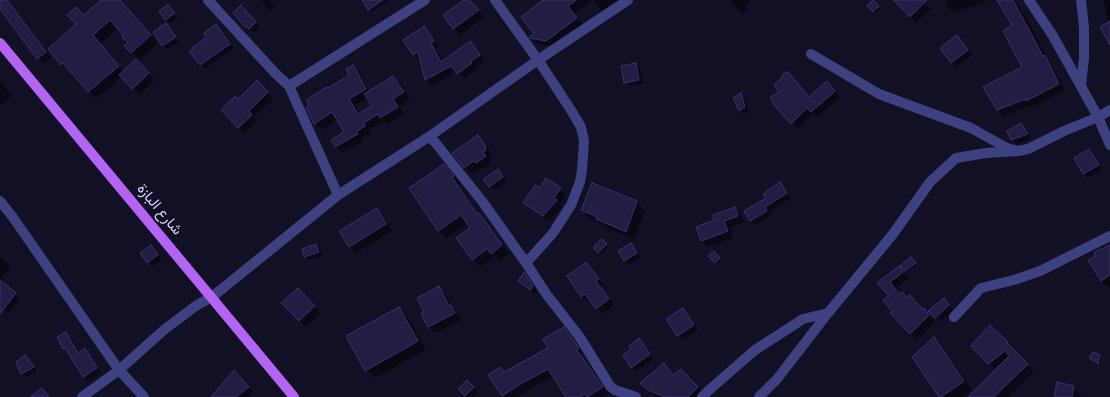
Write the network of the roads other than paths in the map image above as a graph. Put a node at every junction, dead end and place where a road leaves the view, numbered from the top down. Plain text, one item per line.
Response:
1 (208, 0) edge
2 (424, 0) edge
3 (496, 0) edge
4 (628, 0) edge
5 (1029, 0) edge
6 (1081, 0) edge
7 (0, 43) edge
8 (812, 54) dead end
9 (538, 60) junction
10 (1081, 85) junction
11 (289, 86) junction
12 (1110, 110) edge
13 (1098, 117) junction
14 (430, 136) junction
15 (1110, 145) edge
16 (1018, 151) junction
17 (338, 195) junction
18 (0, 201) edge
19 (1110, 236) edge
20 (526, 263) junction
21 (212, 297) junction
22 (828, 313) junction
23 (954, 317) dead end
24 (119, 370) junction
25 (82, 397) edge
26 (144, 397) edge
27 (294, 397) edge
28 (636, 397) edge
29 (702, 397) edge
30 (759, 397) edge

1 - 11 street
2 - 11 street
3 - 9 street
4 - 9 street
5 - 10 street
6 - 10 street
7 - 21 main road, شارع البازة
8 - 16 street
9 - 14 street
9 - 20 street
10 - 13 street
11 - 17 street
12 - 13 street
13 - 15 street
13 - 16 street
14 - 17 street
14 - 20 street
16 - 22 street
17 - 21 street
18 - 24 street
19 - 23 street
20 - 28 street
21 - 24 street
21 - 27 main road, شارع البازة
22 - 29 street
22 - 30 street
24 - 25 street
24 - 26 street

